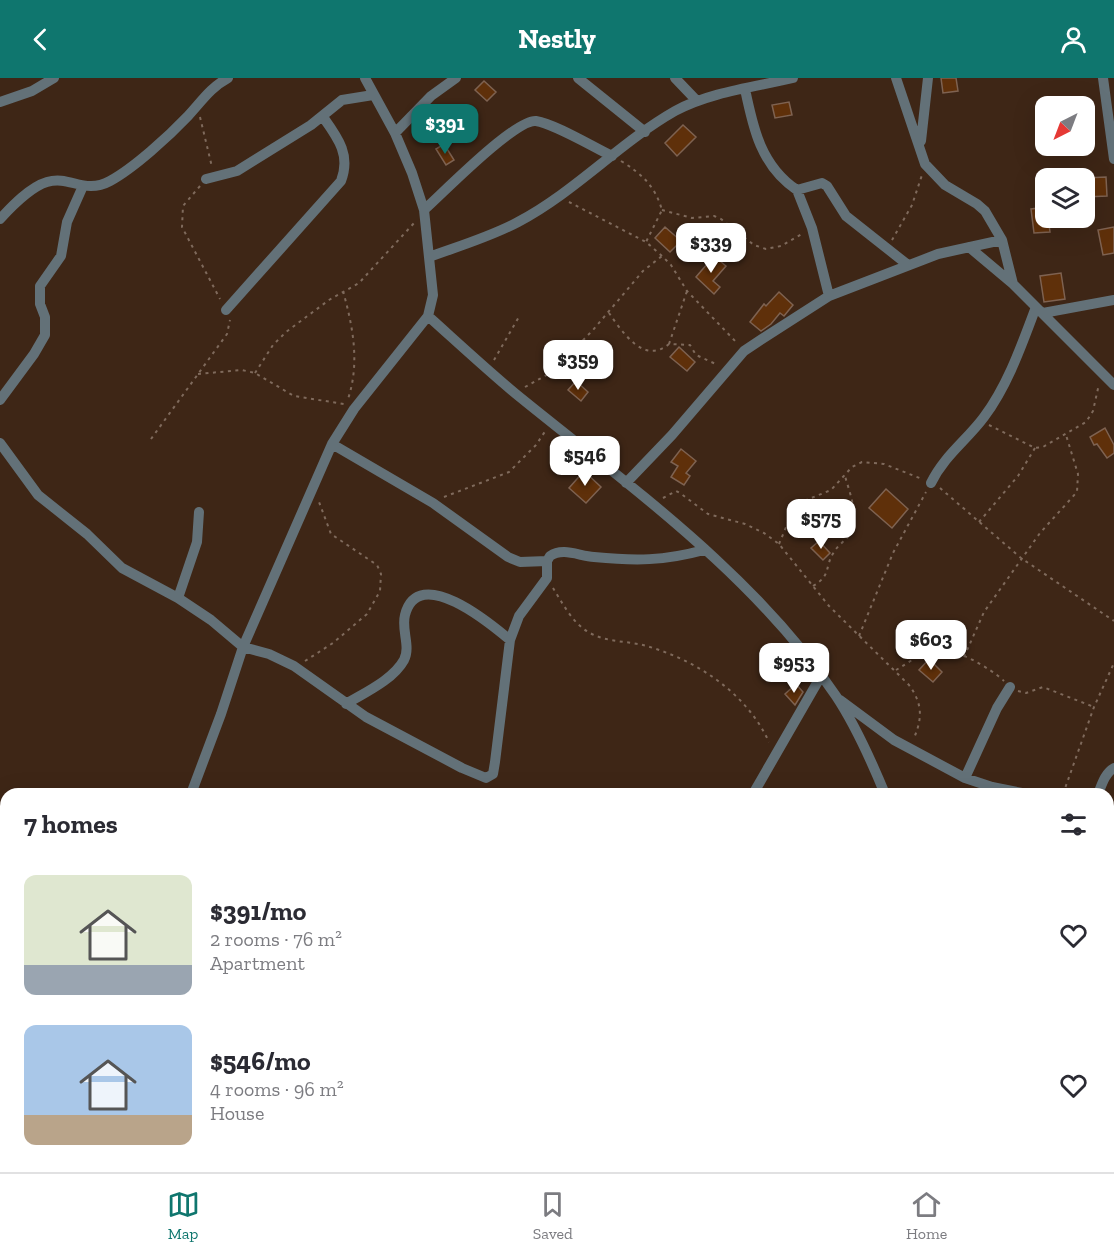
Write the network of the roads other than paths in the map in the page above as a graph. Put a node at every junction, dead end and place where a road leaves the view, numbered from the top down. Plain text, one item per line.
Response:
1 (54, 78) edge
2 (207, 78) edge
3 (228, 78) edge
4 (456, 78) edge
5 (578, 78) edge
6 (675, 78) edge
7 (793, 78) edge
8 (896, 78) edge
9 (927, 78) edge
10 (1103, 78) edge
11 (370, 84) edge
12 (212, 88) junction
13 (745, 89) junction
14 (697, 101) junction
15 (0, 102) edge
16 (323, 117) junction
17 (1112, 128) edge
18 (645, 132) junction
19 (394, 133) junction
20 (920, 145) junction
21 (612, 156) junction
22 (1114, 159) edge
23 (206, 179) road end
24 (83, 186) junction
25 (797, 190) junction
26 (424, 210) junction
27 (0, 219) edge
28 (1002, 240) junction
29 (969, 246) junction
30 (429, 257) junction
31 (908, 265) junction
32 (1013, 284) junction
33 (829, 296) junction
34 (1114, 300) edge
35 (226, 310) road end
36 (1040, 310) junction
37 (428, 316) junction
38 (1114, 385) edge
39 (0, 400) edge
40 (0, 443) edge
41 (332, 444) junction
42 (626, 483) junction
43 (931, 483) road end
44 (199, 512) dead end
45 (704, 550) junction
46 (547, 561) junction
47 (178, 598) junction
48 (510, 640) junction
49 (243, 647) junction
50 (821, 676) junction
51 (1010, 687) road end
52 (837, 698) junction
53 (346, 704) junction
54 (1114, 768) edge
55 (965, 778) junction
56 (193, 788) edge
57 (757, 788) edge
58 (882, 788) edge
59 (997, 788) edge
60 (1100, 788) edge

1 - 15 street
2 - 12 street
3 - 12 street
4 - 19 street
5 - 18 street
6 - 14 street
7 - 13 street
8 - 20 street
9 - 20 street
10 - 17 street
11 - 16 street
11 - 19 street
12 - 24 street
13 - 14 street
13 - 25 street
14 - 18 street
16 - 23 street
16 - 35 street
17 - 22 street
18 - 21 street
19 - 26 street
20 - 28 street
21 - 26 street
21 - 30 street
24 - 27 street
24 - 39 street
25 - 31 street
25 - 33 street
26 - 30 street
28 - 29 street
28 - 32 street
29 - 31 street
29 - 32 street
30 - 37 street
31 - 33 street
32 - 36 street
33 - 42 street
34 - 36 street
36 - 38 street
36 - 43 street
37 - 41 street
37 - 42 street
40 - 47 street
41 - 46 street
41 - 49 street
42 - 45 street
44 - 47 street
45 - 46 street
45 - 50 street
46 - 48 street
47 - 49 street
48 - 53 street
48 - 53 street
49 - 53 street
49 - 56 street
50 - 52 street
50 - 57 street
51 - 55 street
52 - 55 street
52 - 58 street
54 - 60 street
55 - 59 street

